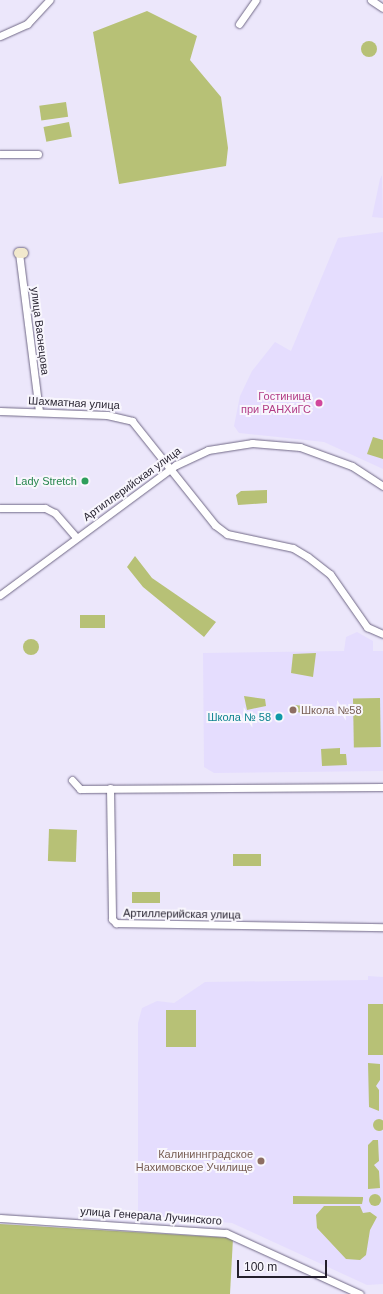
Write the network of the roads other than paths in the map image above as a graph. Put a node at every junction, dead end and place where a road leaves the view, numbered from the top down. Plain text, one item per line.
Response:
1 (49, 0) edge
2 (256, 0) edge
3 (371, 0) edge
4 (383, 8) edge
5 (239, 24) dead end
6 (0, 36) edge
7 (0, 154) edge
8 (38, 154) dead end
9 (21, 253) dead end
10 (0, 411) edge
11 (39, 411) junction
12 (168, 470) junction
13 (383, 486) edge
14 (0, 508) edge
15 (76, 537) junction
16 (0, 595) edge
17 (383, 634) edge
18 (72, 780) dead end
19 (383, 787) edge
20 (110, 788) junction
21 (383, 927) edge
22 (0, 1218) edge
23 (360, 1294) edge

1 - 6 street
2 - 5 street
3 - 4 street
7 - 8 street
9 - 11 street, улица Васнецова
10 - 11 street, Шахматная улица
11 - 12 street, Шахматная улица
12 - 13 street, Артиллерийская улица
12 - 15 street, Артиллерийская улица
12 - 17 street, Шахматная улица
14 - 15 street
15 - 16 street, Артиллерийская улица
18 - 20 street
19 - 20 street
20 - 21 street, Артиллерийская улица
22 - 23 street, улица Генерала Лучинского

